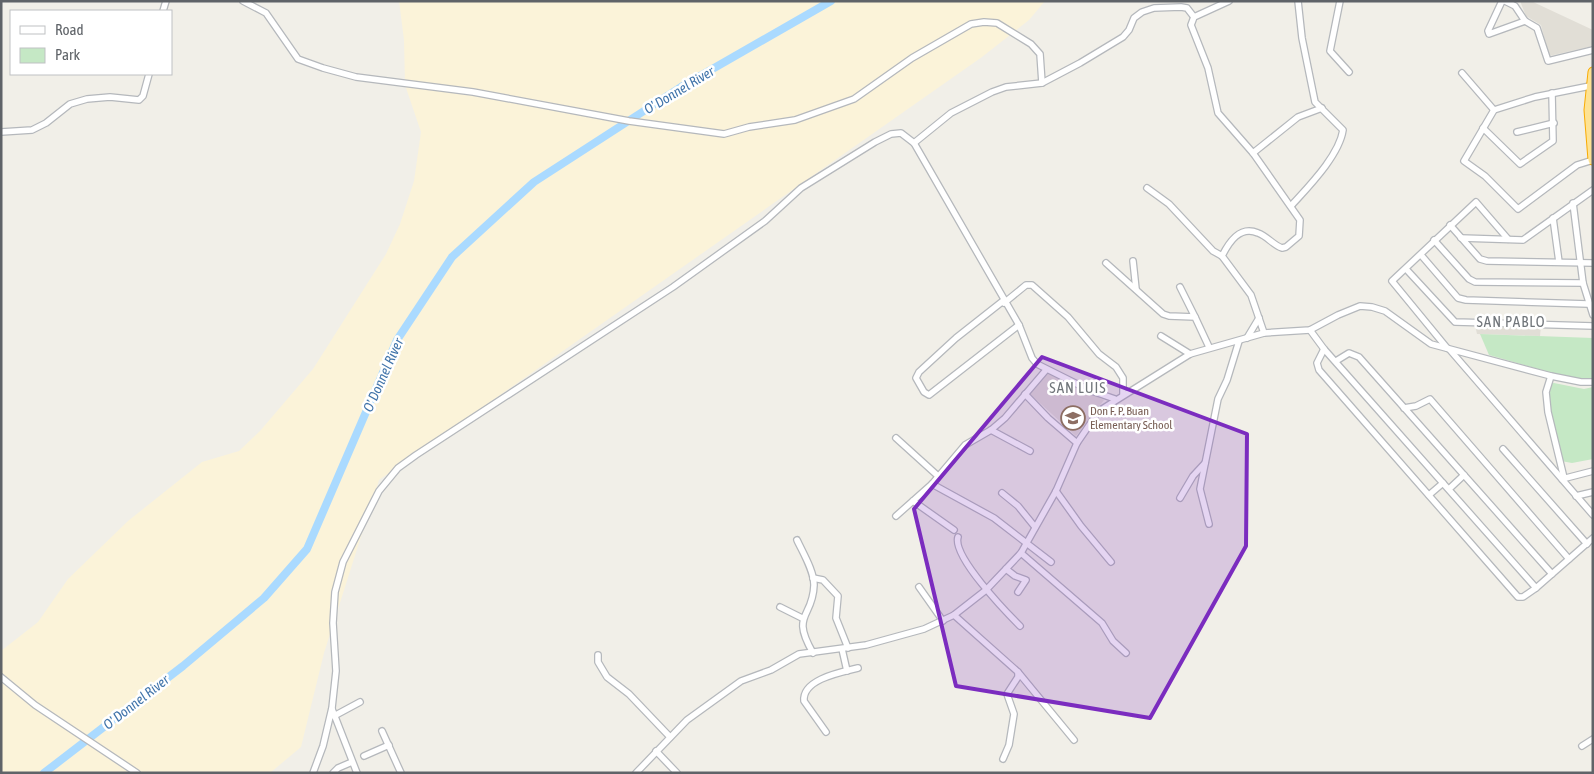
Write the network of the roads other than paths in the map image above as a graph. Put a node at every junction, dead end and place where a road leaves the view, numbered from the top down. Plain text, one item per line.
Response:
1 (243, 1) edge
2 (1229, 1) edge
3 (1298, 1) edge
4 (1340, 1) edge
5 (1503, 1) edge
6 (1194, 17) junction
7 (1525, 21) junction
8 (1593, 50) edge
9 (1349, 72) dead end
10 (1462, 73) dead end
11 (149, 75) edge
12 (1592, 79) edge
13 (1042, 83) junction
14 (1552, 93) junction
15 (1322, 108) junction
16 (1494, 110) junction
17 (1554, 123) junction
18 (1483, 128) junction
19 (1, 132) edge
20 (1518, 132) dead end
21 (914, 143) junction
22 (1253, 153) junction
23 (1593, 160) edge
24 (1147, 188) dead end
25 (1593, 190) edge
26 (1573, 203) junction
27 (1291, 206) junction
28 (1553, 218) junction
29 (1450, 225) junction
30 (1461, 238) junction
31 (1508, 239) junction
32 (1434, 240) junction
33 (1421, 255) junction
34 (1222, 256) junction
35 (1133, 261) dead end
36 (1559, 262) junction
37 (1106, 263) dead end
38 (1582, 263) junction
39 (1593, 263) edge
40 (1406, 269) junction
41 (1583, 283) junction
42 (1180, 287) dead end
43 (1136, 289) junction
44 (1004, 302) junction
45 (1588, 304) junction
46 (1593, 315) edge
47 (1196, 317) junction
48 (1259, 318) junction
49 (1019, 325) junction
50 (1593, 326) edge
51 (1310, 330) junction
52 (1264, 332) junction
53 (1161, 336) dead end
54 (1247, 338) junction
55 (1239, 341) junction
56 (1209, 347) junction
57 (1324, 349) junction
58 (1448, 349) junction
59 (1190, 354) junction
60 (1336, 361) junction
61 (1046, 370) junction
62 (1551, 376) junction
63 (1593, 382) edge
64 (1026, 394) junction
65 (1123, 395) junction
66 (1115, 399) junction
67 (1404, 408) junction
68 (991, 430) junction
69 (896, 438) dead end
70 (1077, 443) junction
71 (1503, 448) dead end
72 (1030, 451) dead end
73 (1205, 463) junction
74 (1593, 471) edge
75 (1464, 475) junction
76 (938, 476) junction
77 (1563, 479) junction
78 (1443, 483) junction
79 (932, 484) junction
80 (1449, 489) junction
81 (1056, 491) junction
82 (1593, 492) edge
83 (1002, 493) dead end
84 (1429, 495) junction
85 (1576, 496) junction
86 (1180, 498) dead end
87 (913, 501) junction
88 (896, 516) dead end
89 (1593, 516) edge
90 (1209, 524) dead end
91 (1035, 527) junction
92 (954, 530) dead end
93 (958, 537) dead end
94 (1593, 538) edge
95 (797, 540) dead end
96 (1027, 541) junction
97 (1586, 544) junction
98 (1021, 553) junction
99 (1569, 559) junction
100 (1051, 562) dead end
101 (1111, 562) dead end
102 (1006, 569) junction
103 (1552, 574) junction
104 (813, 578) junction
105 (918, 587) dead end
106 (1536, 588) junction
107 (986, 590) junction
108 (1018, 592) dead end
109 (780, 607) dead end
110 (954, 615) junction
111 (802, 618) junction
112 (943, 621) junction
113 (1020, 626) dead end
114 (845, 648) junction
115 (813, 653) junction
116 (1126, 653) dead end
117 (598, 655) dead end
118 (858, 668) dead end
119 (847, 671) junction
120 (1018, 672) junction
121 (1, 677) edge
122 (360, 702) dead end
123 (332, 708) junction
124 (334, 716) junction
125 (382, 731) dead end
126 (826, 732) dead end
127 (670, 737) junction
128 (1593, 739) edge
129 (1074, 740) dead end
130 (389, 745) junction
131 (1582, 746) dead end
132 (656, 751) junction
133 (364, 756) dead end
134 (1003, 759) dead end
135 (352, 762) junction
136 (137, 773) edge
137 (313, 773) edge
138 (333, 773) edge
139 (357, 773) edge
140 (402, 773) edge
141 (636, 773) edge
142 (677, 773) edge

1 - 13 street
2 - 6 street
3 - 15 street
4 - 9 street
5 - 7 street
5 - 7 street
6 - 13 street
6 - 22 street
7 - 8 street
10 - 16 street
11 - 19 street
12 - 14 street
12 - 23 highway
13 - 21 street
14 - 16 street
14 - 17 street
15 - 22 street
15 - 27 street
16 - 18 street
17 - 18 street
17 - 20 street
18 - 23 street
21 - 44 street
21 - 123 street
22 - 27 street
24 - 34 street
25 - 26 street
26 - 28 street
26 - 38 street
27 - 34 street
28 - 31 street
28 - 36 street
29 - 30 street
29 - 31 street
29 - 32 street
30 - 31 street
30 - 36 street
32 - 33 street
32 - 41 street
33 - 40 street
33 - 45 street
34 - 48 street
35 - 43 street
36 - 38 street
37 - 43 street
38 - 39 street
38 - 41 street
40 - 50 street
40 - 58 street
41 - 45 street
42 - 47 street
43 - 47 street
44 - 49 street
44 - 49 street
44 - 65 street
45 - 46 street
47 - 56 street
48 - 52 street
48 - 54 street
49 - 61 street
51 - 52 street
51 - 57 street
51 - 58 street
52 - 54 street
53 - 59 street
54 - 55 street
55 - 56 street
55 - 73 street
56 - 59 street
57 - 60 street
57 - 84 street
58 - 62 street
58 - 77 street
59 - 65 street
60 - 67 street
60 - 78 street
61 - 64 street
61 - 66 street
62 - 63 street
62 - 77 street
64 - 68 street
64 - 70 street
65 - 66 street
66 - 70 street
67 - 75 street
67 - 99 street
68 - 72 street
68 - 76 street
69 - 76 street
70 - 81 street
71 - 97 street
73 - 86 street
73 - 90 street
74 - 77 street
75 - 80 street
75 - 103 street
76 - 79 street
77 - 85 street
78 - 80 street
78 - 84 street
79 - 87 street
79 - 96 street
80 - 106 street
81 - 91 street
81 - 101 street
82 - 85 street
83 - 91 street
84 - 106 street
85 - 89 street
87 - 88 street
87 - 92 street
91 - 96 street
93 - 107 street
94 - 97 street
95 - 104 street
96 - 98 street
96 - 100 street
97 - 99 street
98 - 102 street
98 - 116 street
99 - 103 street
102 - 107 street
102 - 108 street
103 - 106 street
104 - 111 street
104 - 114 street
105 - 112 street
107 - 110 street
107 - 113 street
109 - 111 street
110 - 112 street
110 - 120 street
111 - 115 street
112 - 114 street
114 - 115 street
114 - 119 street
115 - 127 street
117 - 127 street
118 - 119 street
119 - 126 street
120 - 129 street
120 - 134 street
121 - 136 street
122 - 124 street
123 - 124 street
123 - 137 street
124 - 135 street
125 - 130 street
127 - 132 street
128 - 131 street
130 - 133 street
130 - 140 street
132 - 141 street
132 - 142 street
135 - 138 street
135 - 139 street

